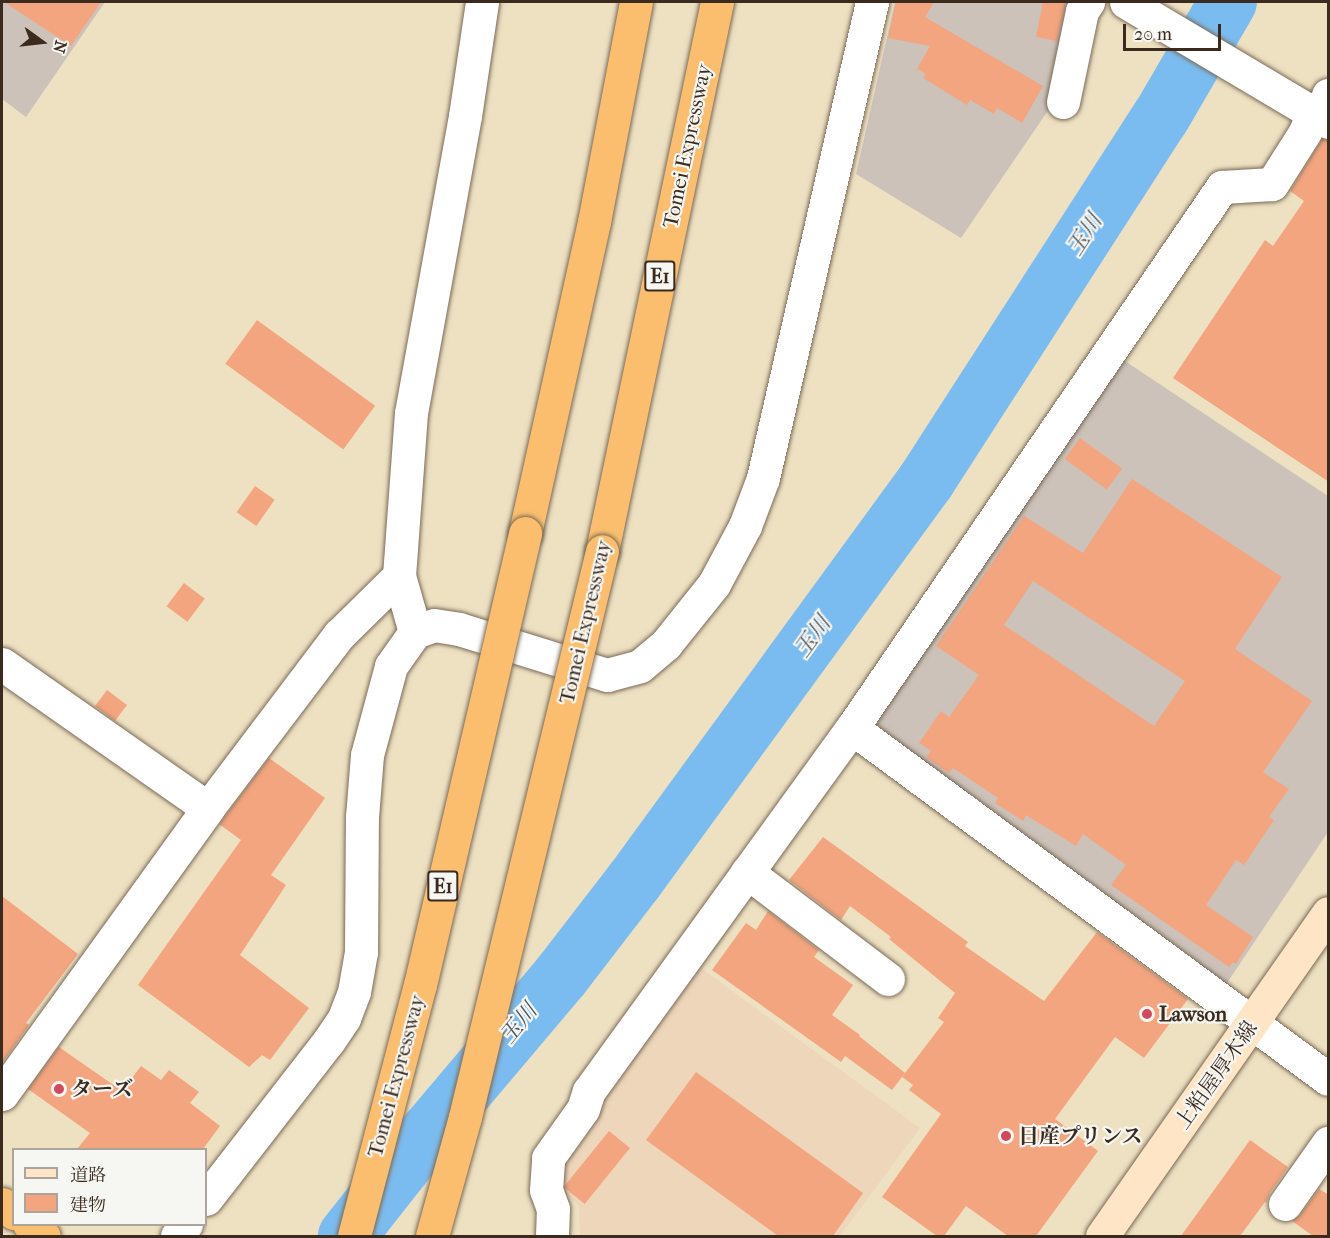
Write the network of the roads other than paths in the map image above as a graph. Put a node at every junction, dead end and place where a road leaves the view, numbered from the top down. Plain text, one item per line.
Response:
1 (482, 2) edge
2 (636, 2) edge
3 (717, 2) edge
4 (872, 2) edge
5 (1088, 2) edge
6 (1126, 2) edge
7 (1063, 102) dead end
8 (1317, 108) edge
9 (399, 576) junction
10 (415, 632) junction
11 (2, 664) edge
12 (852, 728) junction
13 (208, 808) junction
14 (747, 872) junction
15 (1329, 913) edge
16 (888, 979) dead end
17 (1253, 1023) junction
18 (1329, 1079) edge
19 (2, 1094) edge
20 (1329, 1143) edge
21 (207, 1198) edge
22 (1284, 1204) dead end
23 (32, 1226) edge
24 (44, 1236) edge
25 (354, 1236) edge
26 (432, 1236) edge
27 (552, 1236) edge
28 (1102, 1236) edge

1 - 9 street
2 - 25 highway, Tomei Expressway / E1, bridge
3 - 26 highway, Tomei Expressway / E1, bridge
4 - 10 street
5 - 7 street
6 - 8 street
8 - 12 street
9 - 10 street
9 - 13 street
10 - 21 street
11 - 13 street
12 - 14 street
12 - 17 street
13 - 19 street
14 - 16 street
14 - 27 street
15 - 17 main road, 上粕屋厚木線
17 - 18 street
17 - 28 main road, 上粕屋厚木線
20 - 22 street
23 - 24 highway

